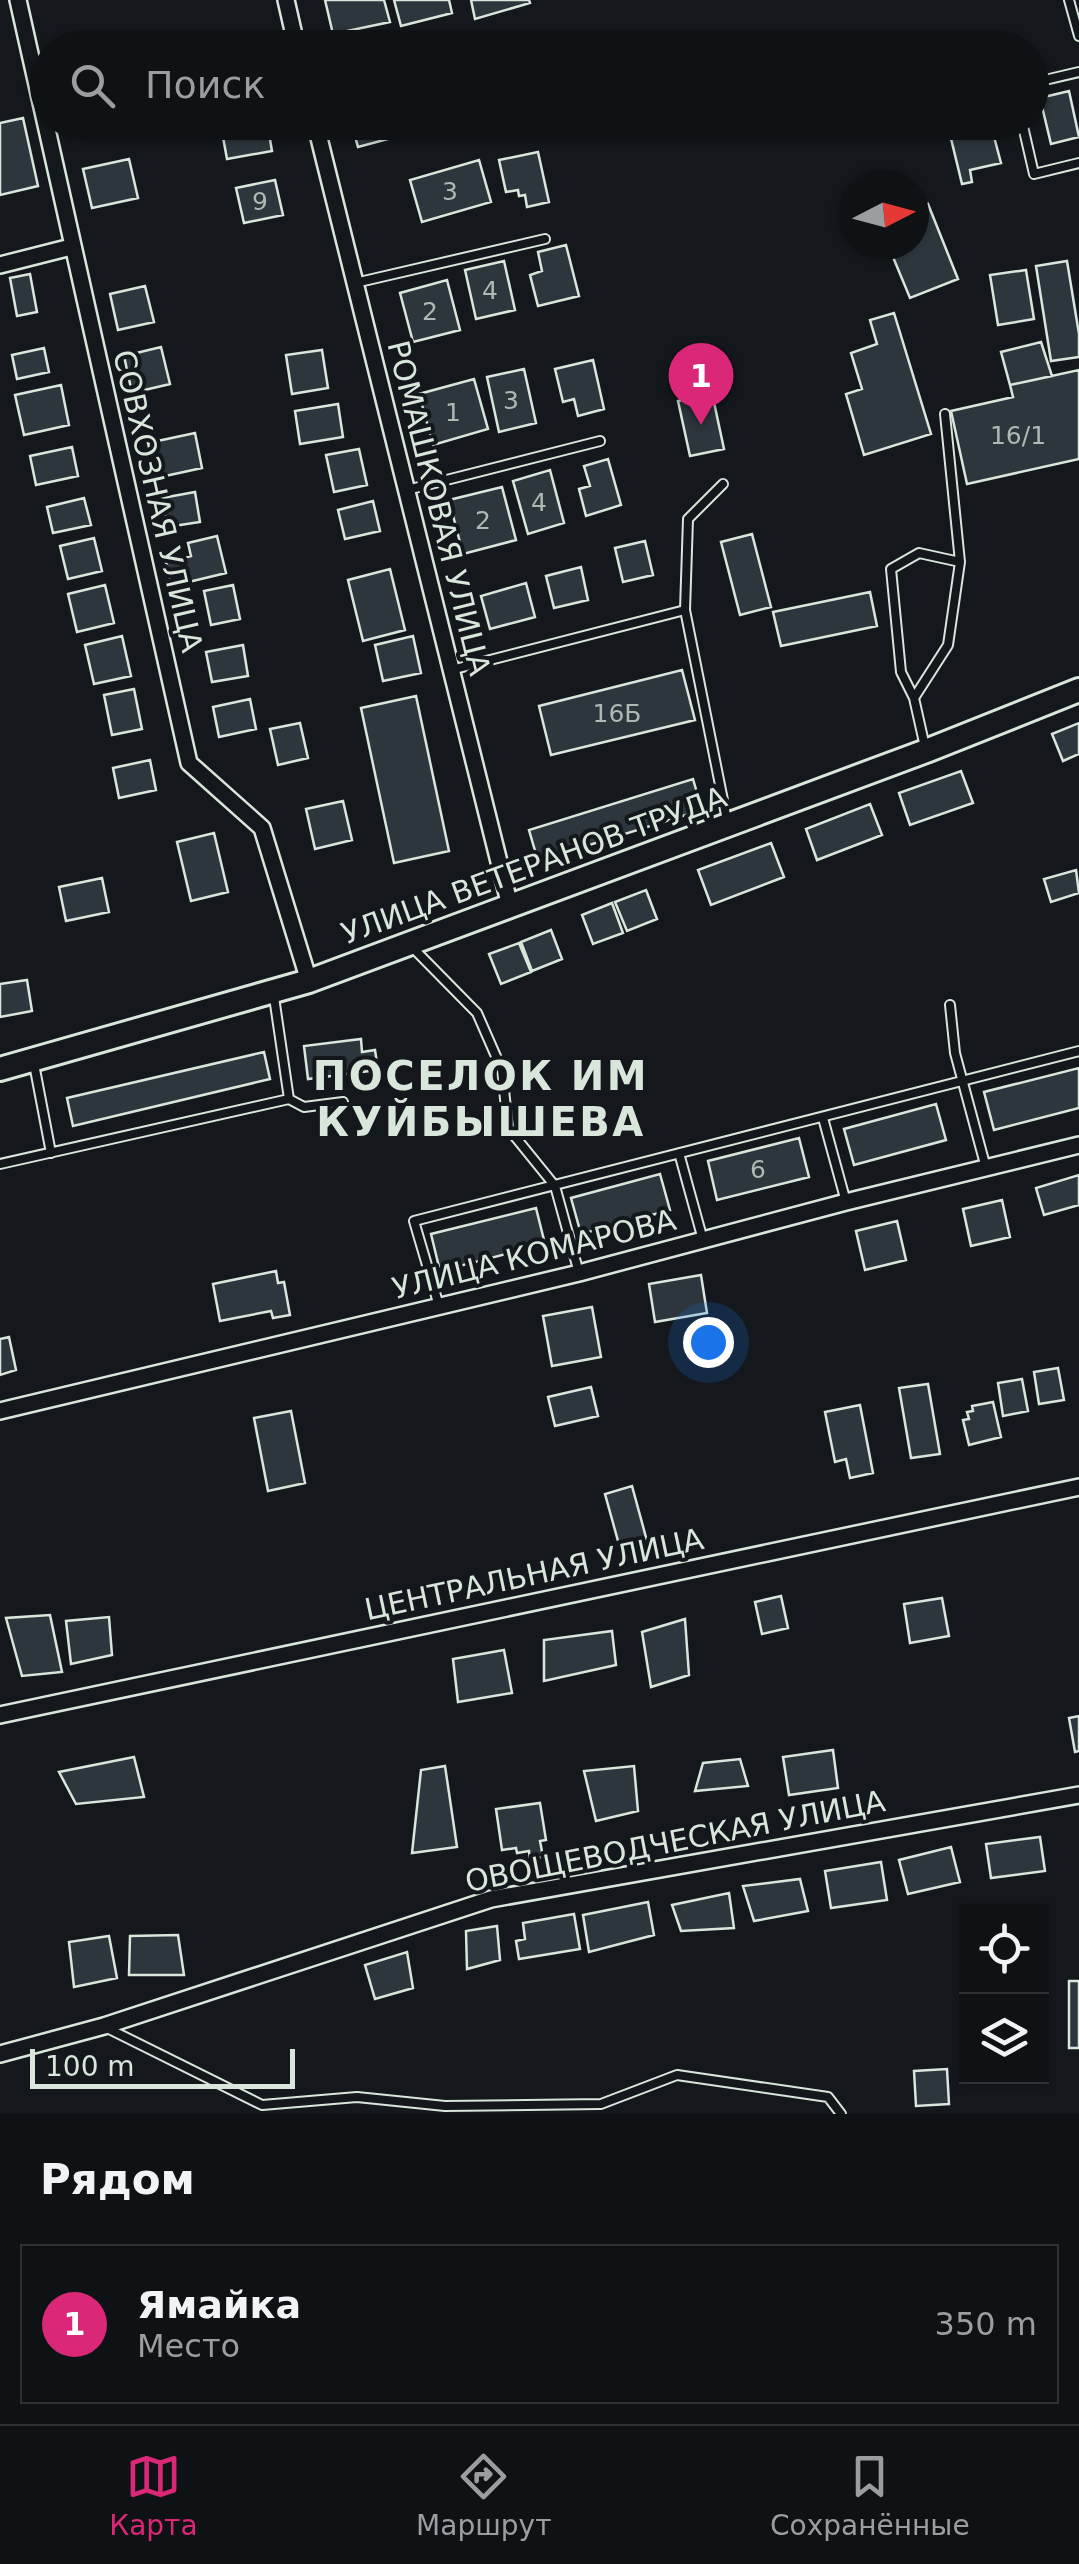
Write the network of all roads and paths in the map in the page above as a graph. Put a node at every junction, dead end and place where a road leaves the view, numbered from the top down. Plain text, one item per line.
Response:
1 (18, 0) edge
2 (286, 0) edge
3 (1069, 0) edge
4 (293, 30) edge
5 (1079, 37) edge
6 (30, 56) edge
7 (1079, 72) edge
8 (1049, 78) edge
9 (48, 140) edge
10 (320, 140) edge
11 (1026, 140) edge
12 (1079, 163) edge
13 (545, 238) dead end
14 (71, 247) junction
15 (0, 265) edge
16 (355, 283) junction
17 (945, 414) dead end
18 (600, 441) dead end
19 (723, 484) dead end
20 (407, 490) junction
21 (960, 562) junction
22 (685, 610) junction
23 (451, 670) junction
24 (1079, 690) edge
25 (914, 698) junction
26 (926, 751) junction
27 (728, 825) junction
28 (510, 906) junction
29 (408, 944) junction
30 (309, 981) junction
31 (273, 992) junction
32 (950, 1005) dead end
33 (1079, 1052) edge
34 (33, 1060) junction
35 (0, 1069) edge
36 (964, 1080) junction
37 (289, 1099) junction
38 (342, 1102) dead end
39 (823, 1118) junction
40 (1079, 1145) edge
41 (50, 1153) junction
42 (679, 1154) junction
43 (0, 1164) edge
44 (986, 1168) junction
45 (556, 1186) junction
46 (846, 1202) junction
47 (703, 1240) junction
48 (579, 1273) junction
49 (439, 1306) junction
50 (0, 1411) edge
51 (1079, 1487) edge
52 (0, 1715) edge
53 (1079, 1795) edge
54 (104, 2026) junction
55 (0, 2054) edge
56 (841, 2114) edge

1 - 6 street, СОВХОЗНАЯ УЛИЦА
2 - 4 street
3 - 5 lane
7 - 8 lane
9 - 14 street, СОВХОЗНАЯ УЛИЦА
10 - 16 street, РОМАШКОВАЯ УЛИЦА
11 - 12 lane
13 - 16 lane
14 - 15 street
14 - 30 street, СОВХОЗНАЯ УЛИЦА
16 - 20 street, РОМАШКОВАЯ УЛИЦА
17 - 21 lane
18 - 20 lane
19 - 22 lane
20 - 23 street, РОМАШКОВАЯ УЛИЦА
21 - 25 lane
21 - 25 lane
22 - 23 lane
22 - 27 lane
23 - 28 street, РОМАШКОВАЯ УЛИЦА
24 - 26 street, УЛИЦА ВЕТЕРАНОВ ТРУДА
25 - 26 lane
26 - 27 street, УЛИЦА ВЕТЕРАНОВ ТРУДА
27 - 28 street, УЛИЦА ВЕТЕРАНОВ ТРУДА
28 - 29 street, УЛИЦА ВЕТЕРАНОВ ТРУДА
29 - 30 street, УЛИЦА ВЕТЕРАНОВ ТРУДА
29 - 45 lane
30 - 31 street, УЛИЦА ВЕТЕРАНОВ ТРУДА
31 - 34 street, УЛИЦА ВЕТЕРАНОВ ТРУДА
31 - 37 lane
32 - 36 lane
33 - 36 lane
34 - 35 street, УЛИЦА ВЕТЕРАНОВ ТРУДА
34 - 41 lane
36 - 39 lane
36 - 44 lane
37 - 38 lane
37 - 41 lane
39 - 42 lane
39 - 46 lane
40 - 44 street, УЛИЦА КОМАРОВА
41 - 43 lane
42 - 45 lane
42 - 47 lane
44 - 46 street, УЛИЦА КОМАРОВА
45 - 48 lane
45 - 49 lane
46 - 47 street, УЛИЦА КОМАРОВА
47 - 48 street, УЛИЦА КОМАРОВА
48 - 49 street, УЛИЦА КОМАРОВА
49 - 50 street, УЛИЦА КОМАРОВА
51 - 52 street, ЦЕНТРАЛЬНАЯ УЛИЦА
53 - 54 street, ОВОЩЕВОДЧЕСКАЯ УЛИЦА
54 - 55 street, ОВОЩЕВОДЧЕСКАЯ УЛИЦА
54 - 56 lane

